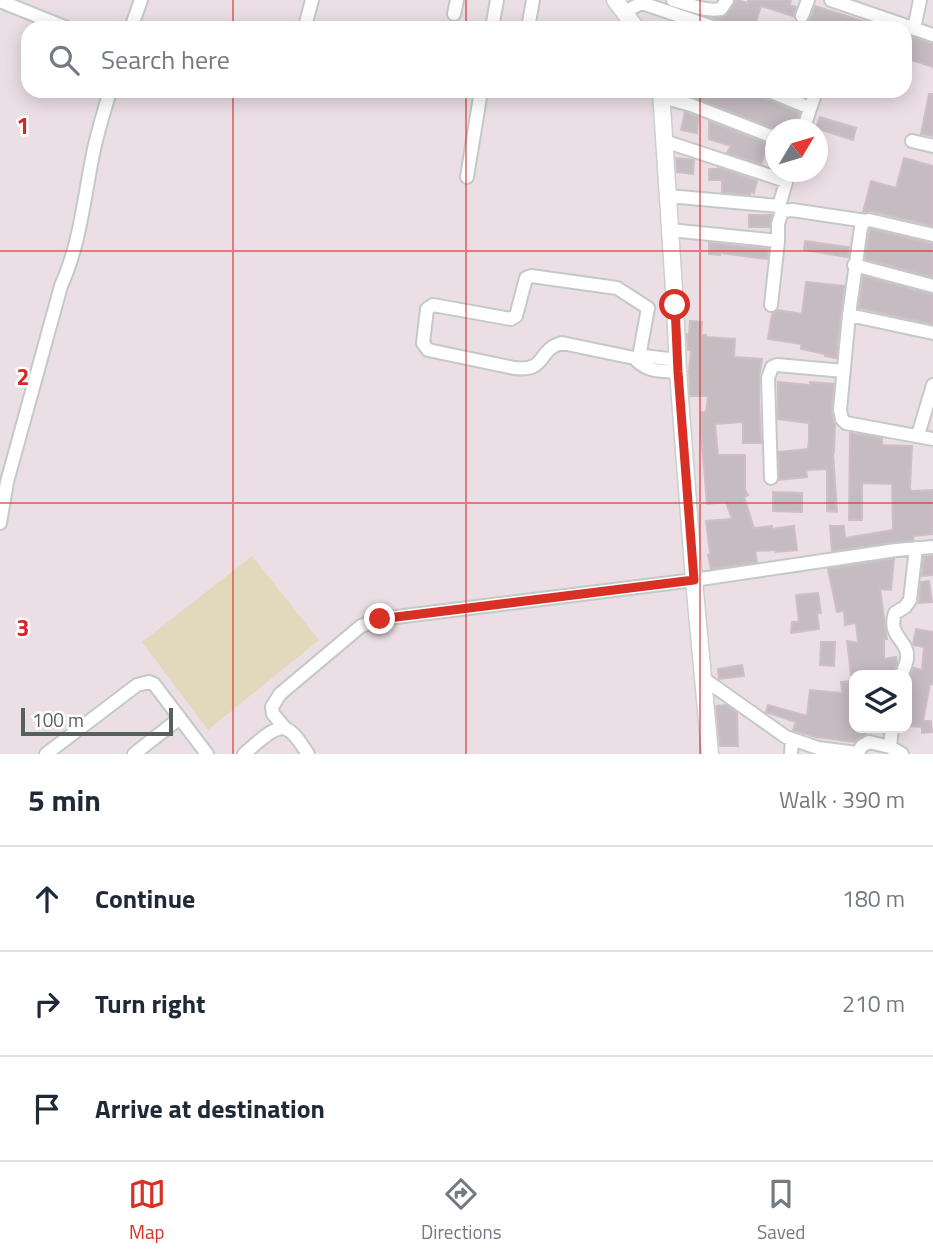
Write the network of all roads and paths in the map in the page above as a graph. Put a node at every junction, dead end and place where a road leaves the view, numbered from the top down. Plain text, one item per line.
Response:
1 (141, 0) edge
2 (312, 0) edge
3 (457, 0) edge
4 (497, 0) edge
5 (533, 0) edge
6 (673, 0) edge
7 (727, 0) edge
8 (808, 0) edge
9 (831, 0) edge
10 (920, 0) edge
11 (0, 1) edge
12 (845, 2) edge
13 (619, 6) edge
14 (454, 14) dead end
15 (803, 16) dead end
16 (50, 21) edge
17 (134, 21) edge
18 (306, 21) edge
19 (493, 21) edge
20 (529, 21) edge
21 (631, 21) edge
22 (695, 21) edge
23 (894, 21) edge
24 (914, 29) joint
25 (933, 35) edge
26 (108, 98) edge
27 (480, 98) edge
28 (661, 98) edge
29 (672, 98) edge
30 (787, 98) edge
31 (813, 98) edge
32 (810, 107) junction
33 (806, 119) edge
34 (765, 134) edge
35 (664, 141) junction
36 (912, 141) dead end
37 (933, 146) edge
38 (765, 170) edge
39 (467, 177) dead end
40 (785, 182) edge
41 (668, 196) junction
42 (866, 221) junction
43 (670, 230) junction
44 (933, 235) edge
45 (778, 242) junction
46 (854, 265) junction
47 (933, 286) edge
48 (771, 305) dead end
49 (849, 315) junction
50 (933, 333) edge
51 (636, 358) junction
52 (678, 366) junction
53 (844, 371) junction
54 (933, 385) edge
55 (918, 435) junction
56 (933, 439) edge
57 (771, 478) dead end
58 (0, 523) edge
59 (933, 547) edge
60 (916, 548) junction
61 (694, 580) junction
62 (904, 670) edge
63 (704, 679) junction
64 (180, 718) junction
65 (285, 728) junction
66 (891, 733) edge
67 (792, 739) junction
68 (890, 747) junction
69 (857, 753) edge
70 (46, 754) edge
71 (134, 754) edge
72 (207, 754) edge
73 (244, 754) edge
74 (308, 754) edge
75 (710, 754) edge
76 (791, 754) edge
77 (902, 754) edge

1 - 17 street
2 - 18 street
3 - 14 street
4 - 19 street
5 - 20 street
6 - 7 street
8 - 15 street
9 - 12 street
10 - 24 street
11 - 16 street
12 - 23 street
13 - 21 street
13 - 22 street
24 - 25 street
26 - 58 street
27 - 39 street
28 - 35 street
29 - 34 street
30 - 32 street
31 - 32 street
32 - 33 street
35 - 38 street
35 - 41 street
36 - 37 street
40 - 41 street
41 - 43 street
42 - 44 street
42 - 45 street
42 - 46 street
43 - 45 street
43 - 52 street
45 - 48 street
46 - 47 street
46 - 49 street
49 - 50 street
49 - 53 street
51 - 51 street
51 - 52 street
52 - 61 street
53 - 55 street
53 - 57 street
54 - 55 street
55 - 56 street
59 - 60 street
60 - 61 street
60 - 62 street
61 - 63 street
61 - 65 street
63 - 67 street
63 - 75 street
64 - 70 street
64 - 71 street
64 - 72 street
65 - 73 street
65 - 74 street
66 - 68 street
67 - 69 street
67 - 76 street
68 - 69 street
68 - 77 street

